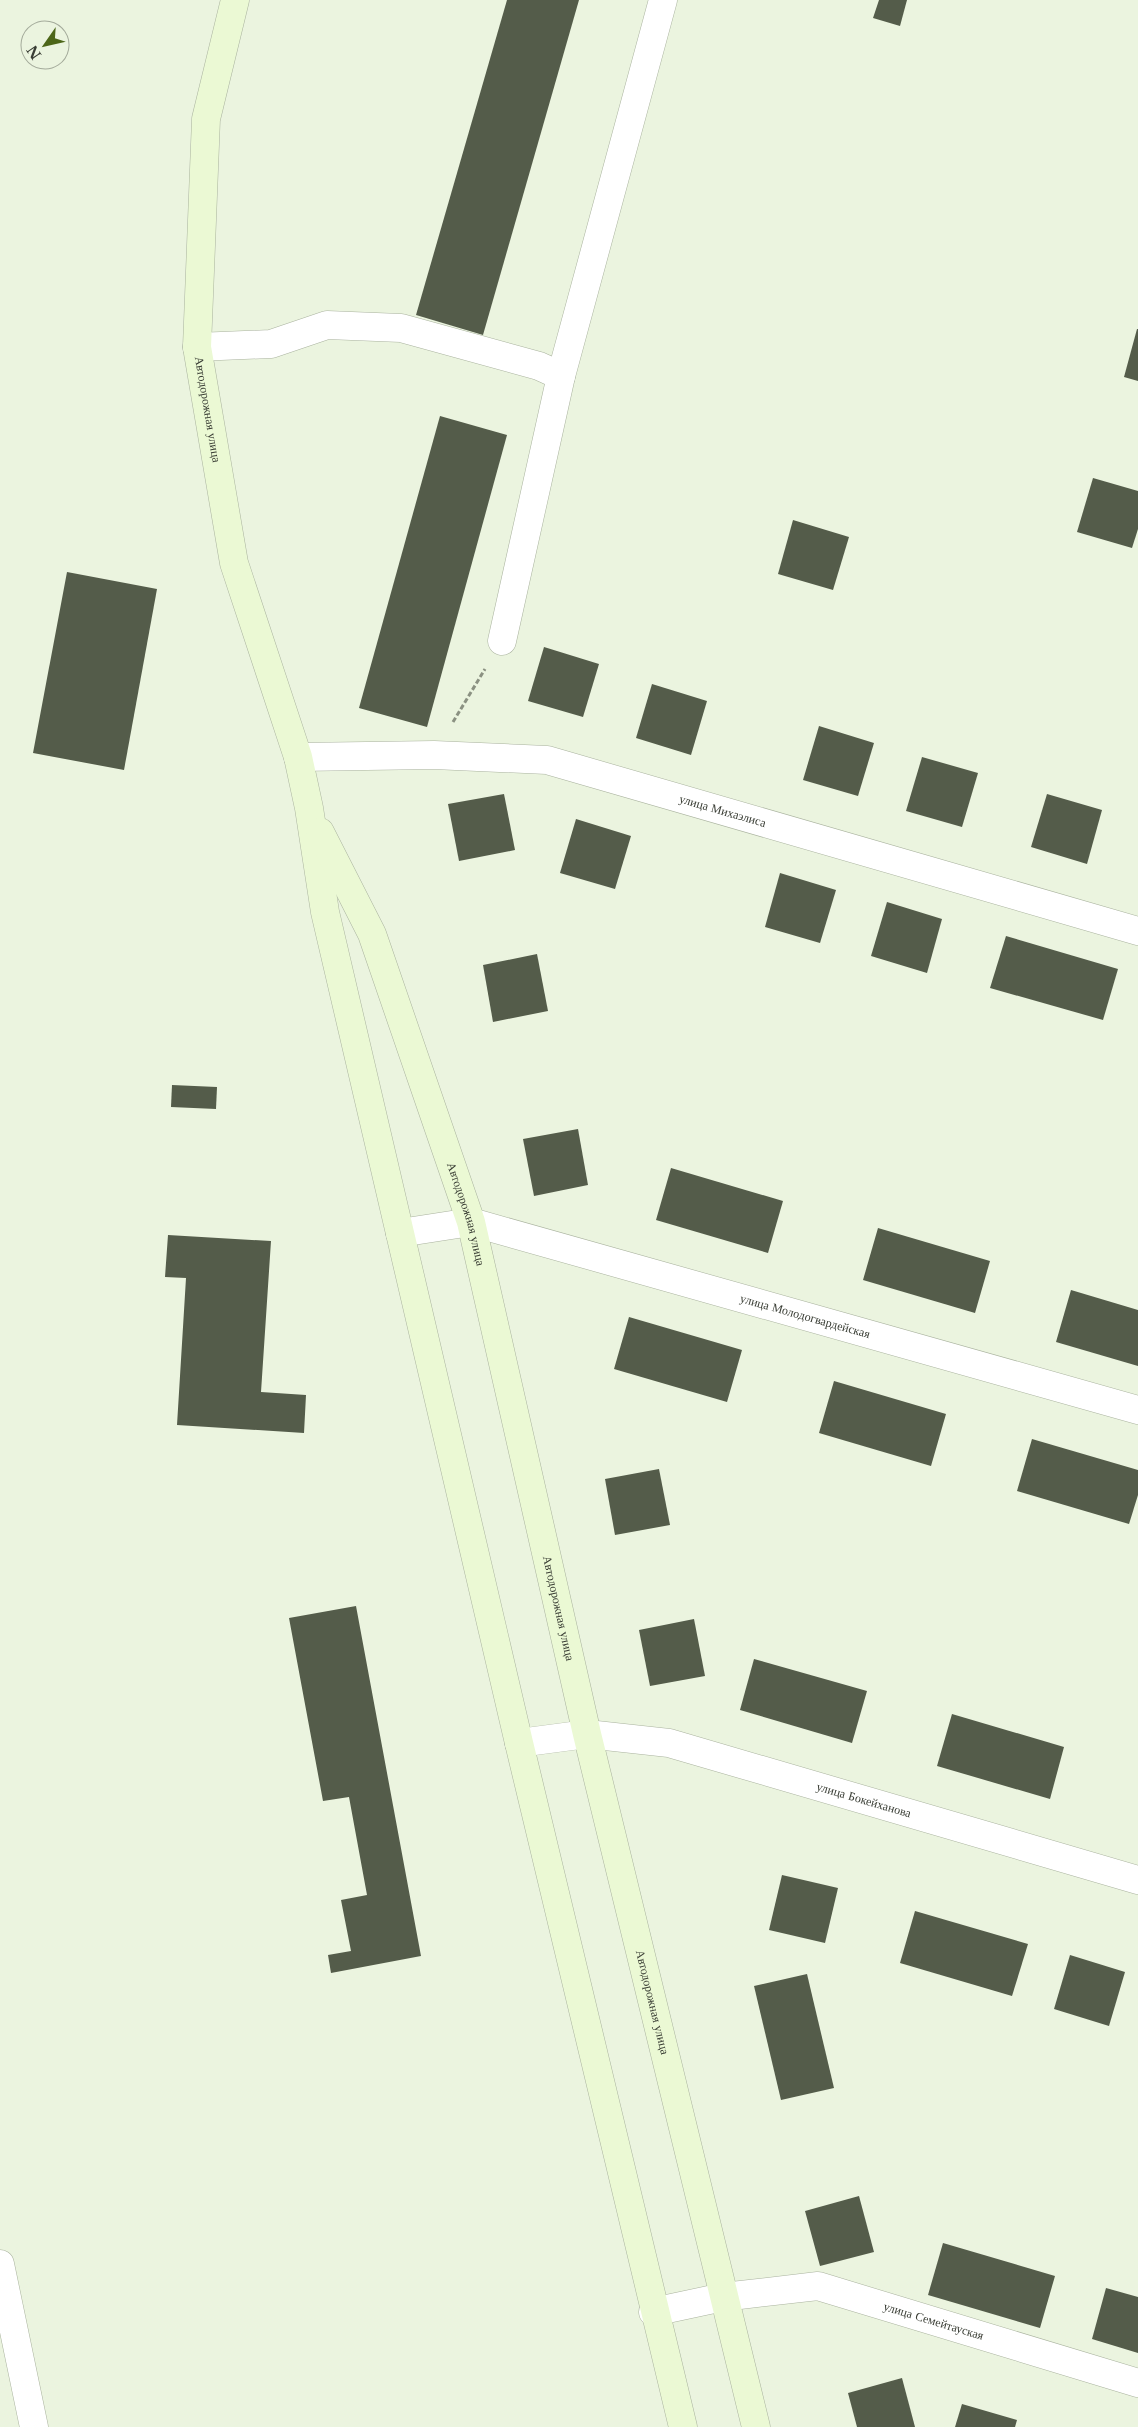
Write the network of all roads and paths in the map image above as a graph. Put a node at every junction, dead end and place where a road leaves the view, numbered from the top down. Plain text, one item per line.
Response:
1 (235, 0) edge
2 (664, 0) edge
3 (197, 347) junction
4 (561, 376) junction
5 (502, 641) joint
6 (434, 755) junction
7 (298, 756) junction
8 (309, 808) junction
9 (1138, 931) edge
10 (471, 1222) junction
11 (400, 1233) junction
12 (1138, 1410) edge
13 (587, 1734) junction
14 (519, 1743) junction
15 (1138, 1880) edge
16 (0, 2264) edge
17 (724, 2297) junction
18 (653, 2312) junction
19 (1138, 2383) edge
20 (34, 2427) edge
21 (683, 2427) edge
22 (756, 2427) edge

1 - 3 main road, Автодорожная улица
2 - 4 street
3 - 4 street
3 - 7 main road, Автодорожная улица
4 - 5 street
5 - 6 path
6 - 7 street, улица Михаэлиса
6 - 9 street, улица Михаэлиса
7 - 8 main road, Автодорожная улица
8 - 10 main road, Автодорожная улица
8 - 11 main road, Автодорожная улица
10 - 11 street
10 - 12 street, улица Молодогвардейская
10 - 13 main road, Автодорожная улица
11 - 14 main road, Автодорожная улица
13 - 14 street, улица Бокейханова
13 - 15 street, улица Бокейханова
13 - 17 main road, Автодорожная улица
14 - 18 main road, Автодорожная улица
16 - 20 street
17 - 18 street, улица Семейтауская
17 - 19 street, улица Семейтауская
17 - 22 main road, Автодорожная улица
18 - 21 main road, Автодорожная улица

